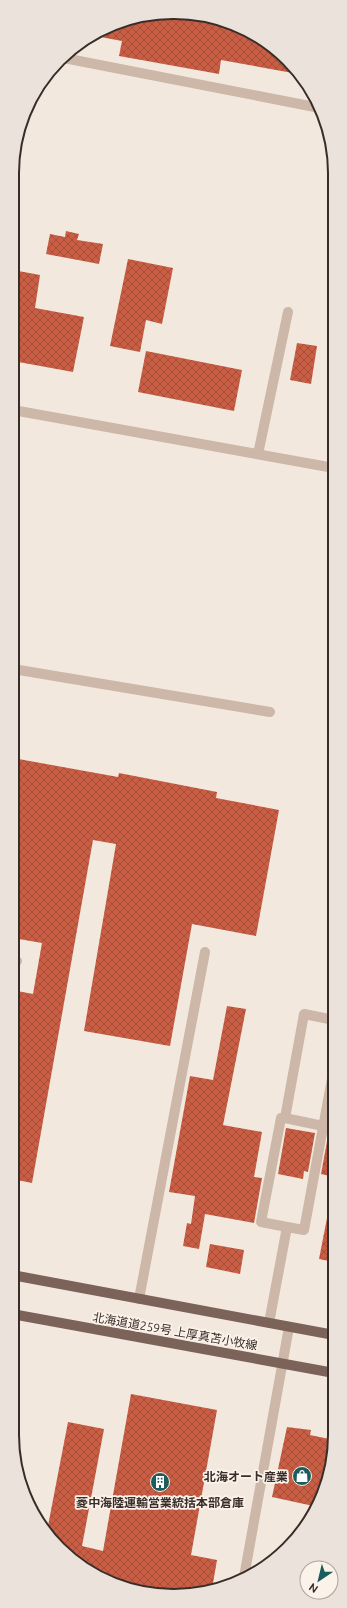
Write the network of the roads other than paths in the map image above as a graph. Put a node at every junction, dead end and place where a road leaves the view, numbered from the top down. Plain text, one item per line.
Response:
1 (70, 59) edge
2 (313, 107) edge
3 (288, 312) dead end
4 (19, 411) edge
5 (258, 454) junction
6 (328, 467) edge
7 (19, 670) edge
8 (270, 712) dead end
9 (205, 952) dead end
10 (328, 1019) edge
11 (328, 1100) edge
12 (285, 1118) junction
13 (323, 1126) junction
14 (288, 1227) junction
15 (19, 1277) edge
16 (139, 1299) junction
17 (19, 1315) edge
18 (269, 1323) junction
19 (289, 1327) junction
20 (328, 1334) edge
21 (282, 1364) junction
22 (328, 1372) edge
23 (245, 1571) edge

1 - 2 street
3 - 5 street
4 - 5 street
5 - 6 street
7 - 8 street
9 - 16 street
10 - 12 street
11 - 13 street
12 - 13 street
12 - 14 street
13 - 14 street
14 - 18 street
15 - 16 main road, 北海道道259号 上厚真苫小牧線
16 - 18 main road, 北海道道259号 上厚真苫小牧線
17 - 21 main road, 北海道道259号 上厚真苫小牧線
18 - 19 main road, 北海道道259号 上厚真苫小牧線
19 - 20 main road, 北海道道259号 上厚真苫小牧線
19 - 21 street
21 - 22 main road, 北海道道259号 上厚真苫小牧線
21 - 23 street

